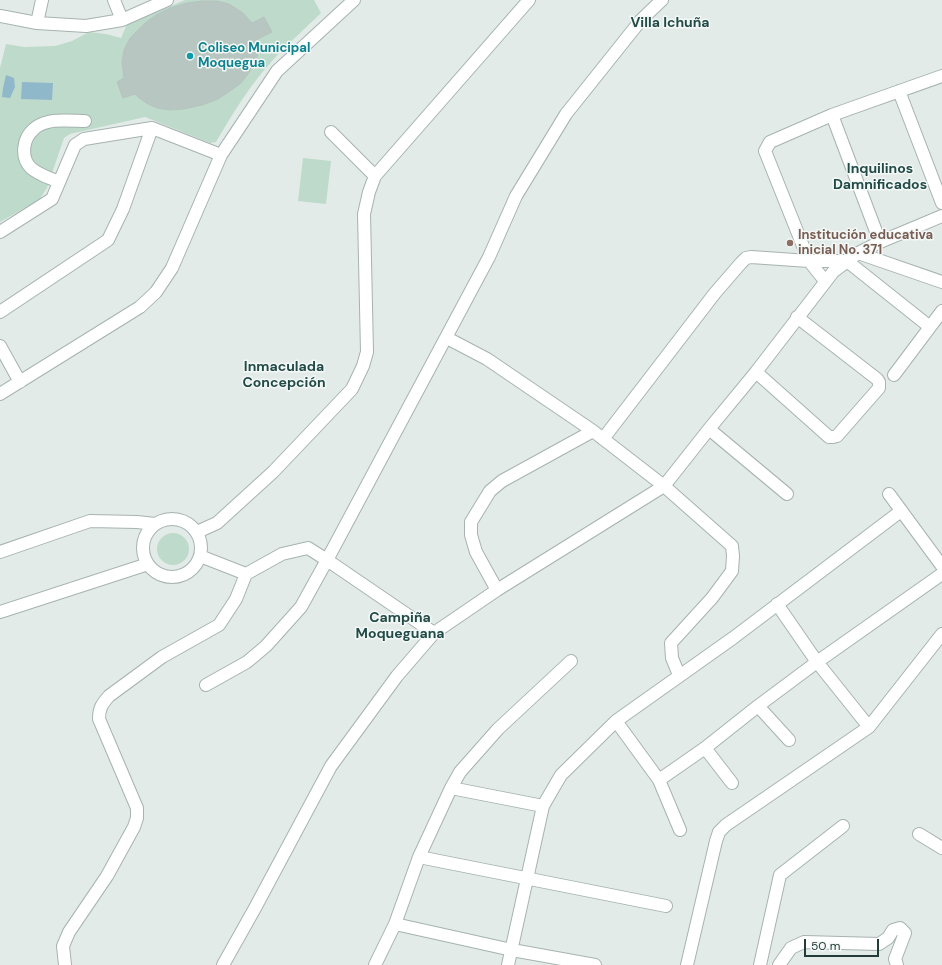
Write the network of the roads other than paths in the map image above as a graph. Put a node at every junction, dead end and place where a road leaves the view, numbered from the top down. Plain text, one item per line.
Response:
1 (42, 0) edge
2 (114, 0) edge
3 (167, 0) edge
4 (354, 0) edge
5 (530, 0) edge
6 (662, 0) edge
7 (0, 16) edge
8 (122, 20) junction
9 (38, 23) junction
10 (942, 76) edge
11 (899, 91) junction
12 (832, 115) junction
13 (85, 121) dead end
14 (152, 128) junction
15 (331, 132) dead end
16 (221, 154) junction
17 (375, 176) junction
18 (59, 182) junction
19 (942, 203) edge
20 (942, 216) edge
21 (0, 232) edge
22 (880, 242) junction
23 (858, 253) junction
24 (809, 261) junction
25 (847, 261) junction
26 (825, 281) junction
27 (942, 282) edge
28 (942, 311) edge
29 (0, 312) edge
30 (797, 317) junction
31 (930, 327) junction
32 (446, 338) junction
33 (0, 346) edge
34 (756, 372) junction
35 (894, 375) dead end
36 (20, 382) junction
37 (0, 394) edge
38 (709, 428) junction
39 (598, 435) junction
40 (664, 486) junction
41 (788, 494) dead end
42 (889, 494) dead end
43 (901, 511) junction
44 (155, 524) junction
45 (197, 532) junction
46 (0, 552) edge
47 (200, 556) junction
48 (327, 560) junction
49 (148, 564) junction
50 (942, 566) edge
51 (246, 574) junction
52 (942, 574) edge
53 (497, 590) junction
54 (777, 604) junction
55 (0, 612) edge
56 (434, 633) junction
57 (942, 634) edge
58 (571, 662) dead end
59 (817, 662) junction
60 (679, 675) junction
61 (206, 685) dead end
62 (758, 706) junction
63 (616, 721) junction
64 (869, 728) junction
65 (789, 740) dead end
66 (705, 748) junction
67 (659, 780) junction
68 (732, 783) dead end
69 (451, 788) junction
70 (543, 806) junction
71 (843, 826) dead end
72 (680, 830) dead end
73 (919, 834) dead end
74 (942, 848) edge
75 (419, 857) junction
76 (527, 878) junction
77 (666, 906) dead end
78 (395, 924) junction
79 (512, 950) junction
80 (65, 965) edge
81 (223, 965) edge
82 (375, 965) edge
83 (508, 965) edge
84 (594, 965) edge
85 (687, 965) edge
86 (760, 965) edge
87 (779, 965) edge
88 (897, 965) edge

1 - 9 street
2 - 8 street
3 - 8 street
4 - 16 street
5 - 17 street
6 - 32 street
7 - 9 street
8 - 9 street
10 - 11 street
11 - 12 street
11 - 19 street
12 - 22 street
12 - 24 street
13 - 18 street
14 - 16 street
14 - 18 street
14 - 29 street
15 - 17 street
16 - 36 street
17 - 45 street
18 - 21 street
20 - 22 street
22 - 23 street
23 - 25 street
23 - 27 street
24 - 25 street
24 - 26 street
24 - 39 street
25 - 26 street
25 - 31 street
26 - 30 street
28 - 31 street
30 - 34 street
30 - 34 street
31 - 35 street
32 - 39 street
32 - 48 street
33 - 36 street
34 - 38 street
36 - 37 street
38 - 40 street
38 - 41 street
39 - 40 street
39 - 53 street
40 - 53 street
40 - 60 street
42 - 43 street
43 - 50 street
43 - 54 street
44 - 45 street
44 - 46 street
44 - 49 street
45 - 47 street
47 - 49 street
47 - 51 street
48 - 51 street
48 - 56 street
48 - 61 street
49 - 55 street
51 - 80 street
52 - 59 street
53 - 56 street
54 - 59 street
54 - 60 street
56 - 81 street
57 - 64 street
58 - 69 street
59 - 62 street
59 - 64 street
60 - 63 street
62 - 65 street
62 - 66 street
63 - 67 street
63 - 70 street
64 - 85 street
66 - 67 street
66 - 68 street
67 - 72 street
69 - 70 street
69 - 75 street
70 - 76 street
71 - 86 street
73 - 74 street
75 - 76 street
75 - 78 street
76 - 77 street
76 - 79 street
78 - 79 street
78 - 82 street
79 - 83 street
79 - 84 street
87 - 88 street

